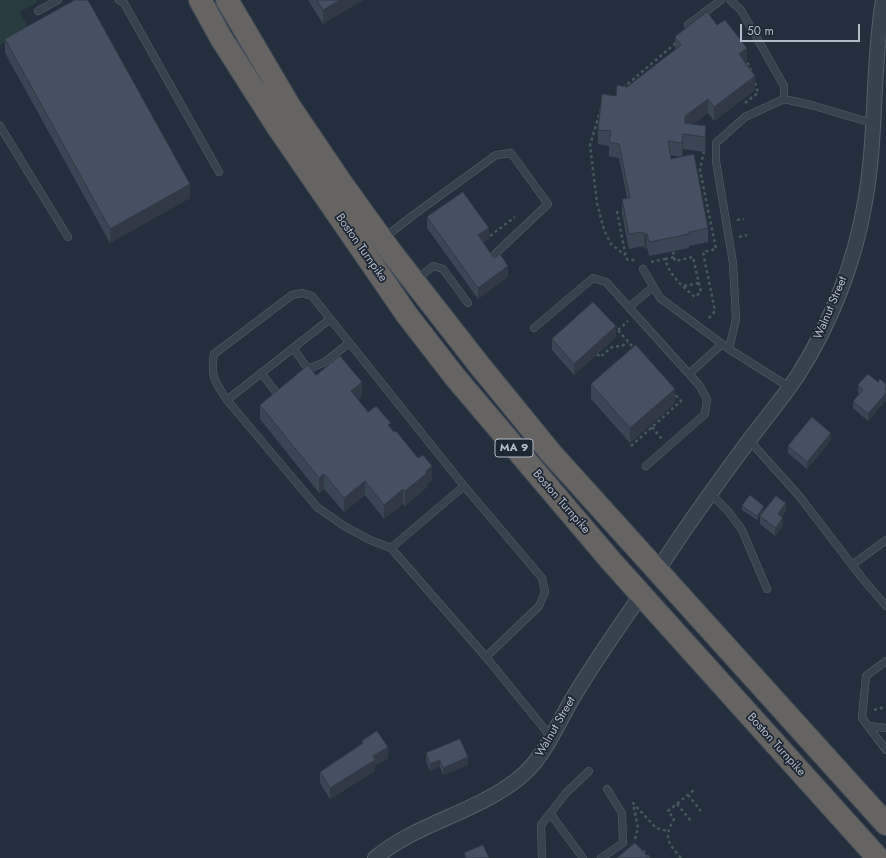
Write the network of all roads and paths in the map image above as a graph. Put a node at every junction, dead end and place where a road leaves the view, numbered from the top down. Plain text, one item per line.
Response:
1 (58, 0) edge
2 (119, 0) edge
3 (200, 0) edge
4 (227, 0) edge
5 (721, 0) edge
6 (730, 0) edge
7 (883, 0) edge
8 (38, 11) dead end
9 (688, 25) joint
10 (744, 56) edge
11 (620, 91) edge
12 (784, 99) junction
13 (742, 105) dead end
14 (602, 106) edge
15 (872, 123) junction
16 (0, 126) edge
17 (704, 149) edge
18 (219, 172) dead end
19 (617, 211) dead end
20 (486, 230) edge
21 (68, 237) dead end
22 (383, 239) junction
23 (497, 252) joint
24 (673, 252) edge
25 (625, 255) junction
26 (647, 257) dead end
27 (675, 257) junction
28 (642, 258) dead end
29 (665, 259) junction
30 (651, 262) junction
31 (643, 269) dead end
32 (654, 269) dead end
33 (414, 282) junction
34 (699, 282) junction
35 (653, 287) junction
36 (683, 287) junction
37 (468, 303) dead end
38 (629, 307) junction
39 (702, 315) dead end
40 (330, 318) junction
41 (609, 320) edge
42 (534, 328) dead end
43 (628, 342) junction
44 (350, 344) junction
45 (722, 344) junction
46 (293, 348) junction
47 (729, 349) junction
48 (597, 354) edge
49 (639, 354) edge
50 (262, 373) junction
51 (689, 374) junction
52 (789, 387) junction
53 (671, 389) edge
54 (280, 397) edge
55 (227, 400) junction
56 (749, 440) junction
57 (630, 446) dead end
58 (646, 466) dead end
59 (464, 486) junction
60 (710, 493) junction
61 (886, 540) edge
62 (391, 548) junction
63 (852, 565) junction
64 (658, 570) junction
65 (767, 589) dead end
66 (641, 595) junction
67 (886, 606) edge
68 (486, 657) junction
69 (886, 660) edge
70 (868, 726) junction
71 (886, 728) edge
72 (551, 737) junction
73 (886, 750) edge
74 (589, 771) dead end
75 (607, 789) dead end
76 (694, 790) dead end
77 (688, 795) junction
78 (677, 804) junction
79 (701, 810) dead end
80 (550, 813) junction
81 (691, 821) dead end
82 (886, 824) edge
83 (667, 831) junction
84 (633, 846) edge
85 (631, 852) edge
86 (375, 858) edge
87 (542, 858) edge
88 (582, 858) edge
89 (601, 858) edge
90 (650, 858) edge
91 (681, 858) edge
92 (878, 858) edge

1 - 8 lane
2 - 18 lane
3 - 66 highway, Boston Turnpike / MA 9
4 - 22 highway, Boston Turnpike / MA 9
5 - 9 lane
6 - 12 lane
7 - 15 street, Walnut Street
9 - 11 path
10 - 13 path
12 - 15 lane
12 - 47 lane
14 - 25 path
15 - 52 street, Walnut Street
16 - 21 lane
17 - 39 path
19 - 25 path
20 - 23 path
22 - 23 lane
22 - 33 highway, Boston Turnpike / MA 9
24 - 27 path
25 - 28 path
26 - 30 path
27 - 29 path
27 - 34 path
29 - 30 path
29 - 36 path
30 - 32 path
31 - 35 lane
33 - 37 lane
33 - 64 highway, Boston Turnpike / MA 9
34 - 36 path
34 - 36 path
35 - 38 lane
35 - 45 lane
38 - 42 lane
38 - 51 lane
40 - 44 lane
40 - 46 lane
40 - 55 lane
41 - 43 path
43 - 48 path
43 - 49 path
44 - 46 lane
44 - 59 lane
45 - 47 lane
45 - 51 lane
46 - 50 lane
47 - 52 lane
50 - 54 lane
50 - 55 lane
51 - 58 lane
52 - 56 street, Walnut Street
53 - 57 path
55 - 62 lane
56 - 60 street, Walnut Street
56 - 63 lane
59 - 62 lane
59 - 68 lane
60 - 64 street, Walnut Street
60 - 65 lane
61 - 63 lane
62 - 68 lane
63 - 67 lane
64 - 82 highway, Boston Turnpike / MA 9
66 - 72 street, Walnut Street
66 - 92 highway, Boston Turnpike / MA 9
68 - 72 lane
69 - 70 lane
70 - 71 lane
70 - 73 lane
72 - 86 street, Walnut Street
74 - 80 lane
75 - 89 lane
76 - 77 path
77 - 78 path
77 - 79 path
78 - 81 path
78 - 83 path
80 - 87 lane
80 - 88 lane
83 - 84 path
83 - 91 path
85 - 90 path

